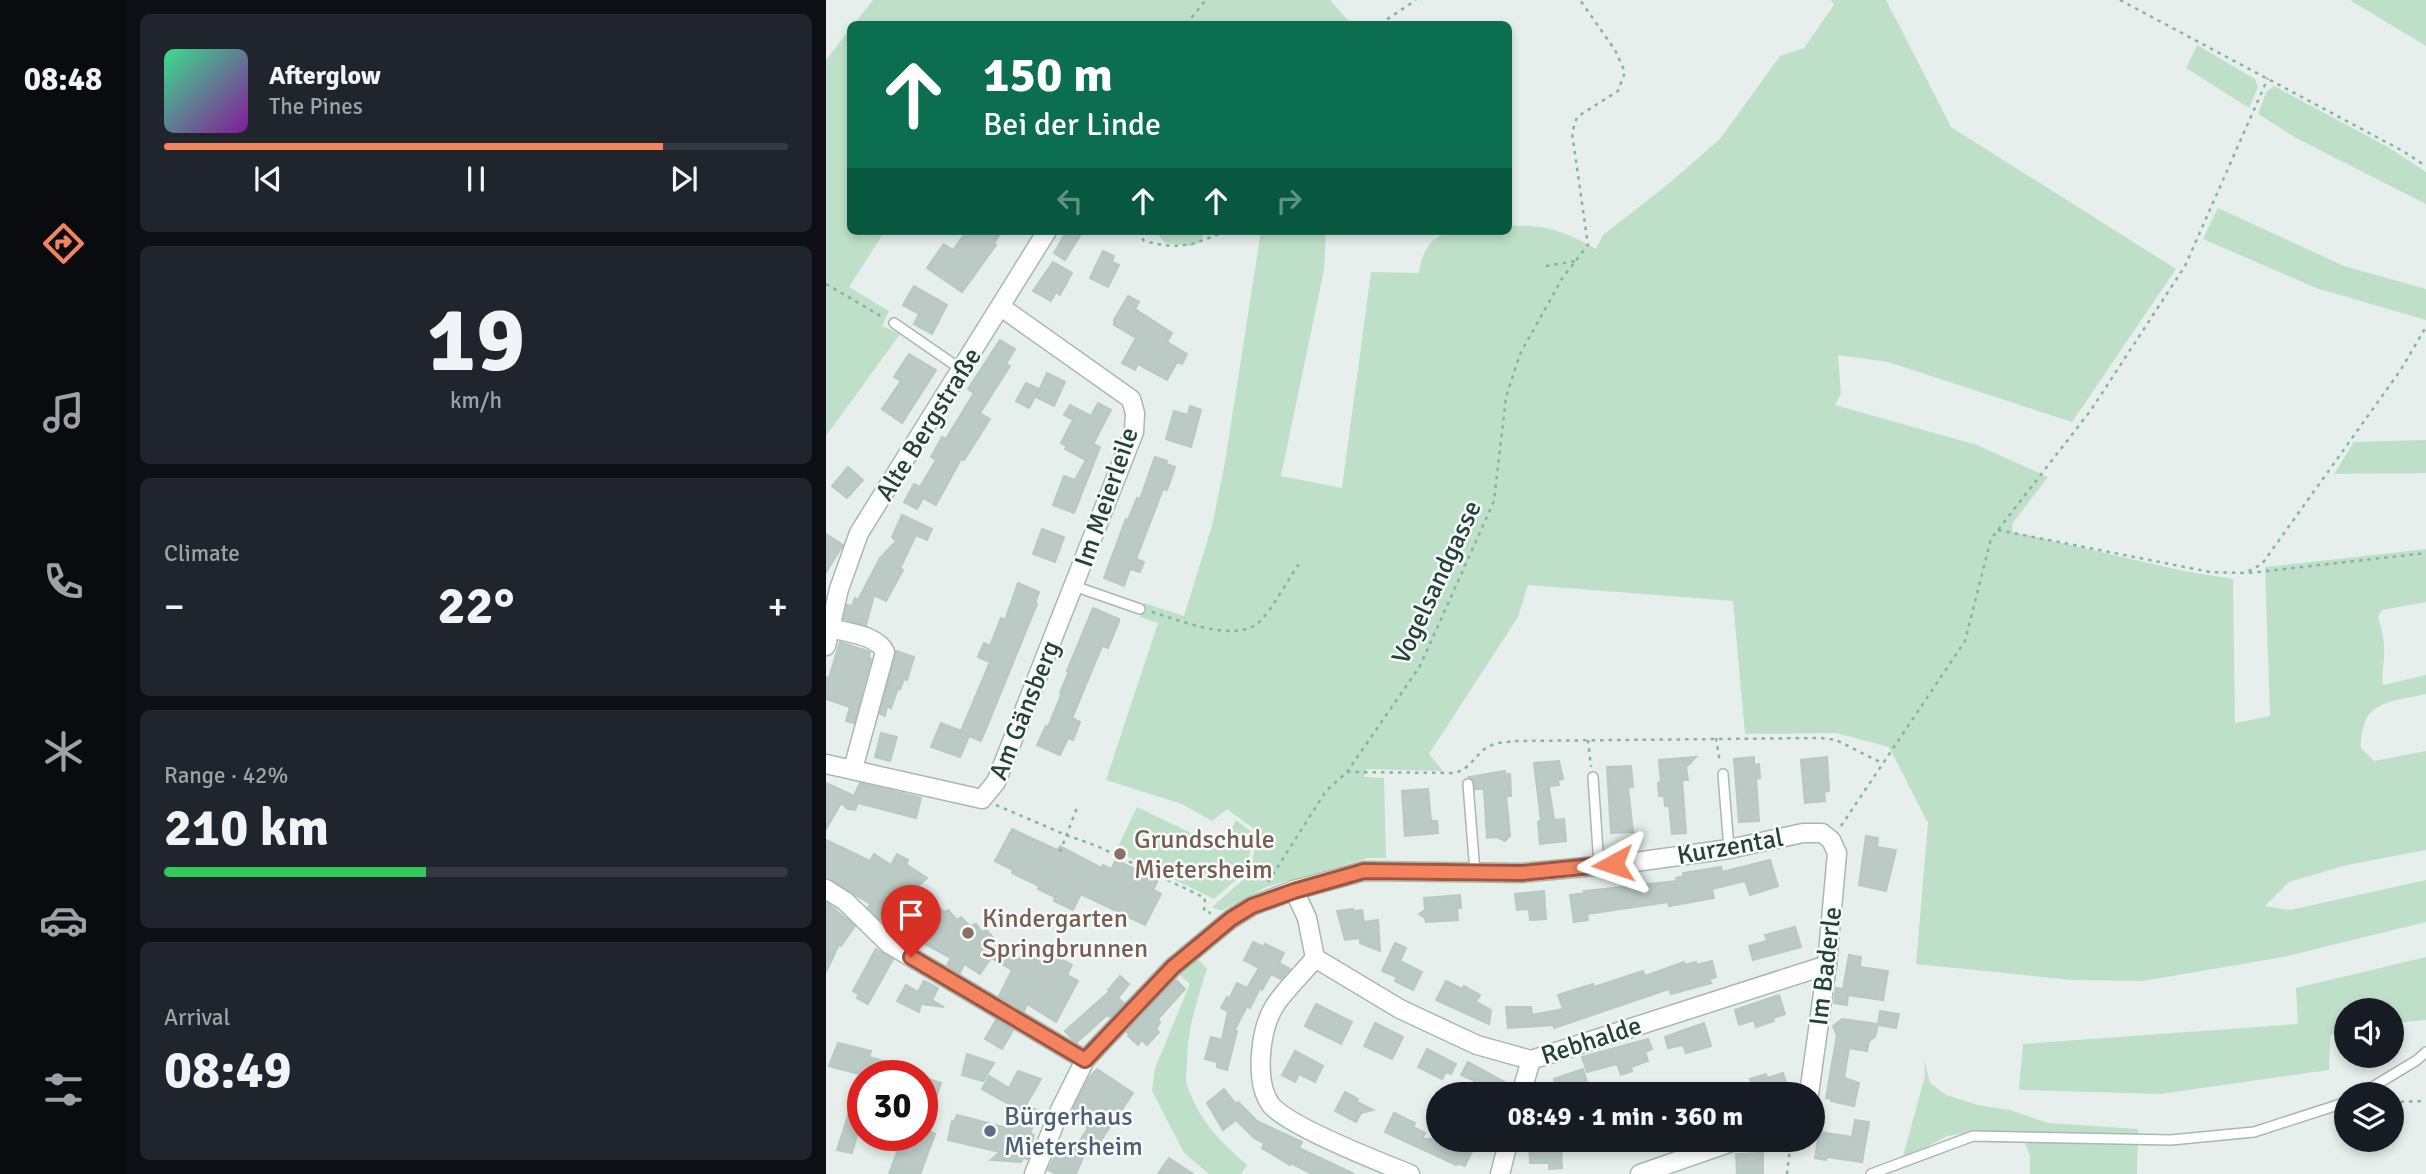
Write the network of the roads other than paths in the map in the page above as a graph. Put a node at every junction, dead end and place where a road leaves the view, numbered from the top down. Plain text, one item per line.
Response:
1 (1045, 235) edge
2 (1001, 307) junction
3 (894, 323) road end
4 (962, 370) junction
5 (1074, 586) junction
6 (1140, 609) road end
7 (831, 628) junction
8 (826, 646) edge
9 (826, 764) edge
10 (853, 769) junction
11 (1723, 774) road end
12 (1593, 777) road end
13 (1468, 784) dead end
14 (1831, 840) joint
15 (1728, 849) junction
16 (1599, 866) junction
17 (1475, 872) junction
18 (826, 889) edge
19 (1294, 891) junction
20 (1315, 958) junction
21 (1827, 965) junction
22 (2426, 1052) edge
23 (1085, 1060) junction
24 (1531, 1060) junction
25 (1525, 1082) edge
26 (1811, 1082) edge
27 (2381, 1082) edge
28 (2334, 1106) edge
29 (1506, 1152) edge
30 (1703, 1152) edge
31 (1034, 1174) edge
32 (1410, 1174) edge
33 (1500, 1174) edge
34 (1640, 1174) edge
35 (1871, 1174) edge

1 - 2 street, Alte Bergstraße
2 - 4 street, Alte Bergstraße
2 - 5 street, Im Meierleile
3 - 4 lane
4 - 7 street, Alte Bergstraße
5 - 6 lane
5 - 10 street, Am Gänsberg
7 - 8 street, Alte Bergstraße
7 - 10 street
9 - 10 street, Am Gänsberg
11 - 15 lane
12 - 16 lane
13 - 17 lane
14 - 15 street, Kurzental
14 - 21 street, Im Baderle
15 - 16 street, Kurzental
16 - 17 street, Kurzental
17 - 19 street, Kurzental
18 - 23 street
19 - 20 street
19 - 23 street, Kurzental
20 - 24 street, Rebhalde
20 - 32 street
21 - 24 street, Rebhalde
21 - 26 street, Im Baderle
22 - 27 lane
23 - 31 street, Kurzental
24 - 25 street
28 - 35 lane
29 - 33 street
30 - 34 street

